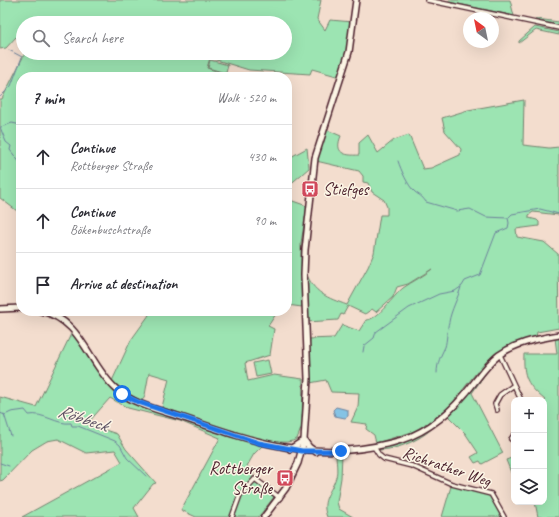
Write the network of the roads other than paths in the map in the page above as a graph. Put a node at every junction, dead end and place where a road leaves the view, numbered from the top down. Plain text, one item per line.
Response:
1 (356, 0) edge
2 (427, 0) edge
3 (559, 28) edge
4 (16, 308) edge
5 (0, 309) edge
6 (54, 316) edge
7 (559, 335) edge
8 (500, 355) junction
9 (514, 385) junction
10 (520, 397) edge
11 (497, 410) dead end
12 (304, 440) junction
13 (374, 447) junction
14 (290, 449) junction
15 (302, 451) junction
16 (316, 452) junction
17 (298, 463) junction
18 (280, 498) junction
19 (232, 517) edge
20 (264, 517) edge
21 (504, 517) edge

1 - 12 main road
2 - 3 street
4 - 5 main road
6 - 14 main road
7 - 8 main road
8 - 9 street
8 - 13 main road
9 - 10 street
9 - 11 street
12 - 14 main road
12 - 15 main road
12 - 16 main road
13 - 16 main road
13 - 21 street, Richrather Weg
14 - 15 main road
14 - 17 main road
15 - 16 main road
15 - 17 main road
17 - 18 main road
18 - 19 street
18 - 20 main road

